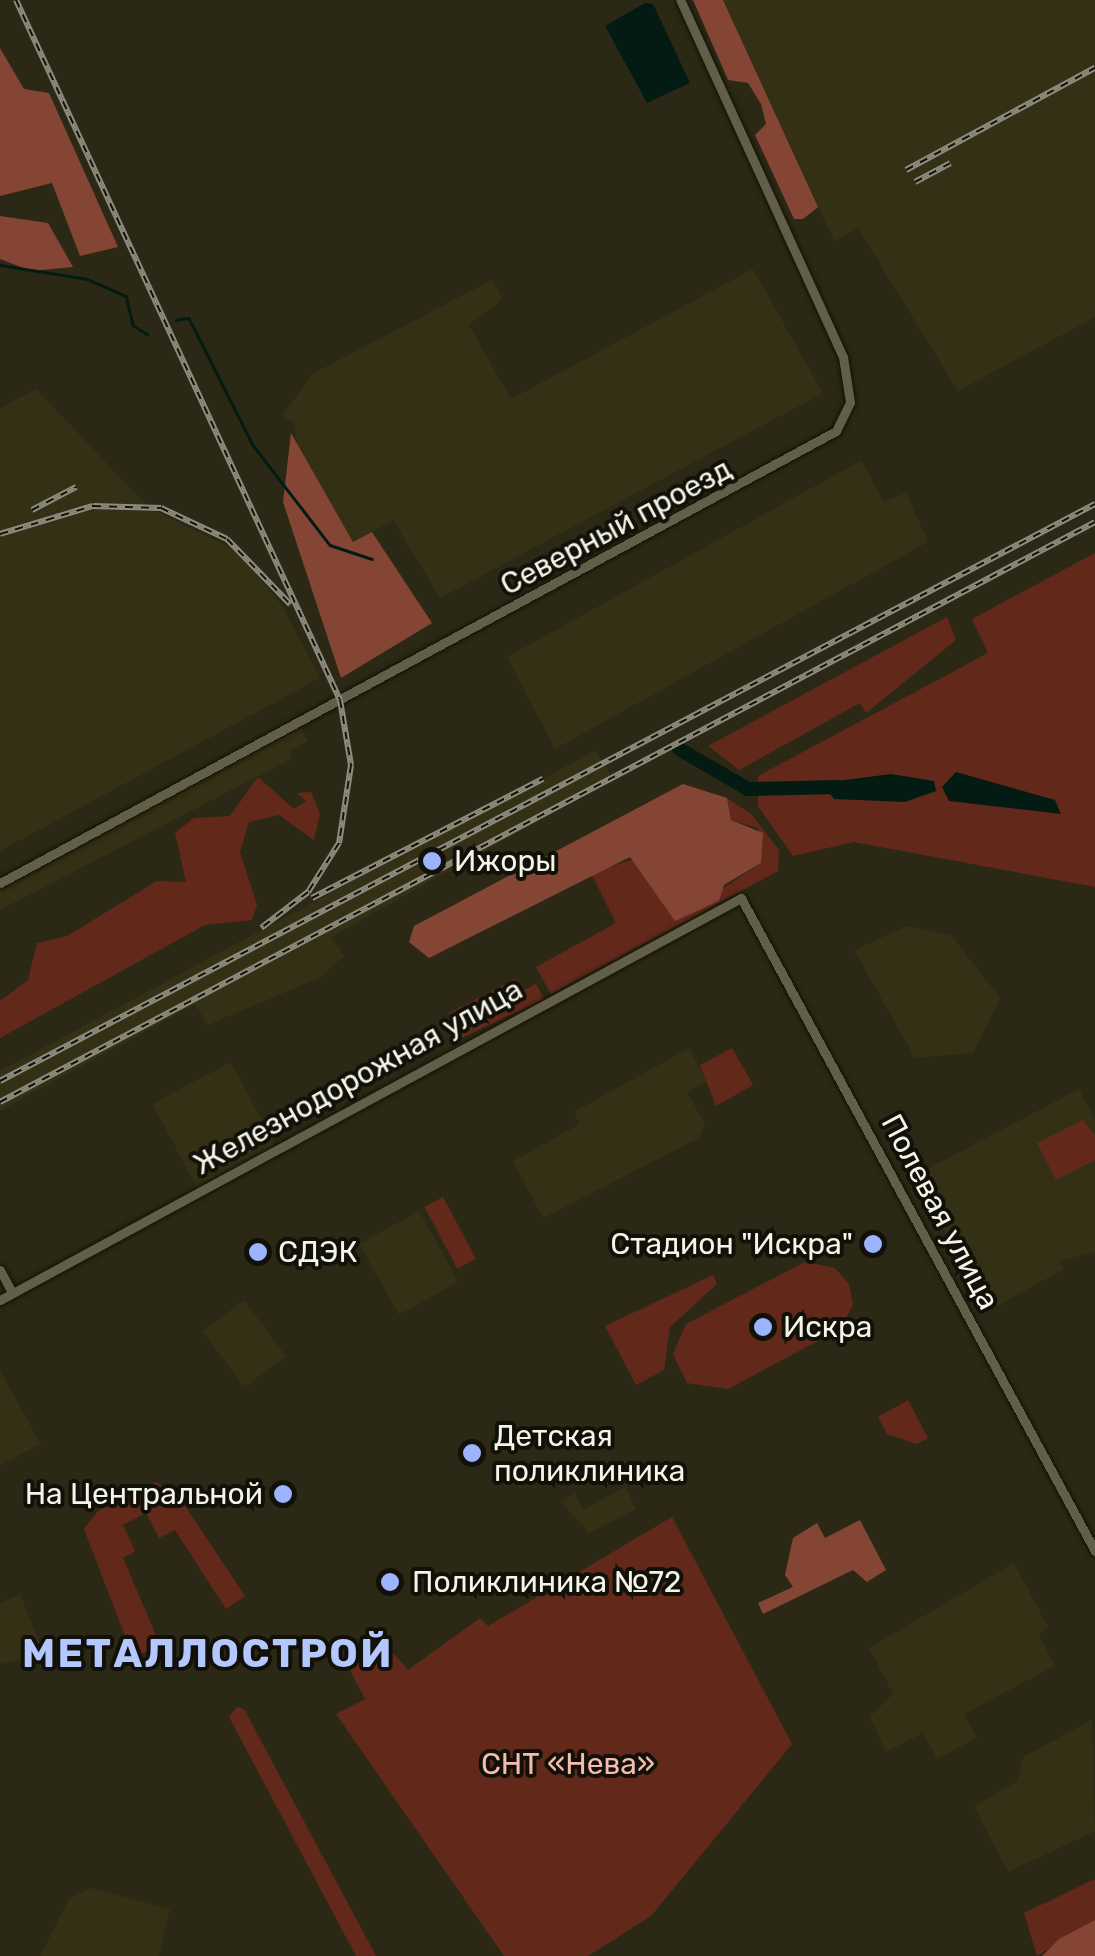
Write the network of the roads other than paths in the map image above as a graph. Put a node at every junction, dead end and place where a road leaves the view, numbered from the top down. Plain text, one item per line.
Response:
1 (680, 0) edge
2 (0, 883) edge
3 (741, 898) joint
4 (0, 1270) edge
5 (12, 1293) junction
6 (0, 1300) edge
7 (1095, 1551) edge

1 - 2 street, Северный проезд
3 - 5 street, Железнодорожная улица
3 - 7 street, Полевая улица
4 - 5 street
5 - 6 street, Железнодорожная улица

